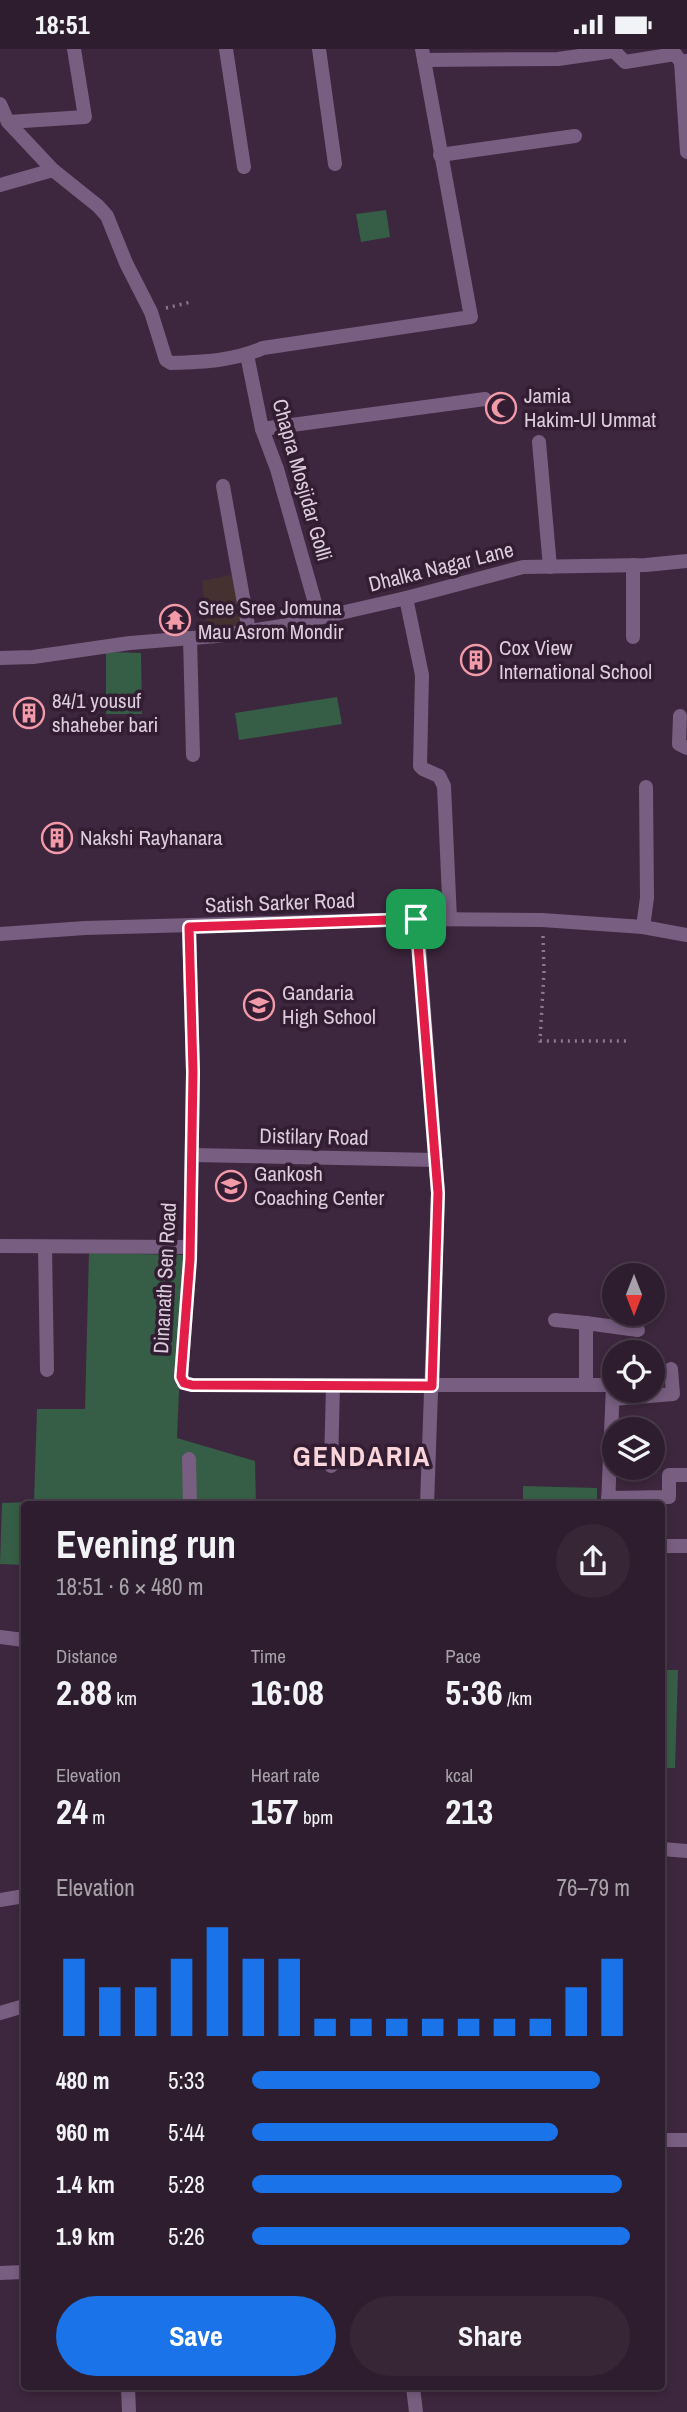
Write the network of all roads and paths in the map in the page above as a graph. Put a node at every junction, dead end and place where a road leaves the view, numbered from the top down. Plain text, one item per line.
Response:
1 (74, 49) edge
2 (226, 49) edge
3 (319, 49) edge
4 (423, 55) edge
5 (684, 61) edge
6 (0, 104) edge
7 (8, 122) junction
8 (575, 136) dead end
9 (687, 152) edge
10 (440, 155) junction
11 (335, 165) dead end
12 (244, 167) dead end
13 (53, 170) junction
14 (0, 185) edge
15 (191, 302) dead end
16 (151, 312) junction
17 (247, 355) junction
18 (485, 399) dead end
19 (262, 429) junction
20 (539, 442) dead end
21 (223, 486) dead end
22 (687, 561) edge
23 (633, 565) junction
24 (550, 566) junction
25 (406, 598) junction
26 (319, 617) junction
27 (249, 631) junction
28 (633, 637) dead end
29 (190, 638) junction
30 (0, 659) edge
31 (680, 716) dead end
32 (687, 748) edge
33 (192, 755) dead end
34 (646, 787) dead end
35 (416, 919) junction
36 (450, 919) junction
37 (542, 920) junction
38 (189, 927) junction
39 (643, 927) junction
40 (684, 930) edge
41 (0, 934) edge
42 (630, 1041) dead end
43 (192, 1155) junction
44 (436, 1160) junction
45 (0, 1247) edge
46 (45, 1247) junction
47 (190, 1247) junction
48 (555, 1320) dead end
49 (586, 1323) junction
50 (639, 1330) dead end
51 (671, 1369) dead end
52 (47, 1370) dead end
53 (333, 1385) junction
54 (586, 1385) junction
55 (602, 1385) edge
56 (432, 1386) junction
57 (665, 1395) edge
58 (613, 1403) edge
59 (189, 1459) dead end
60 (331, 1466) dead end
61 (687, 1475) edge
62 (190, 1501) edge
63 (427, 1501) edge
64 (608, 1501) edge
65 (665, 1546) edge
66 (687, 1546) edge
67 (0, 1637) edge
68 (21, 1640) edge
69 (665, 1849) edge
70 (687, 1851) edge
71 (21, 1896) edge
72 (0, 1899) edge
73 (21, 2007) edge
74 (0, 2013) edge
75 (665, 2140) edge
76 (687, 2140) edge
77 (21, 2272) edge
78 (0, 2273) edge
79 (128, 2390) edge
80 (413, 2390) edge
81 (129, 2412) edge
82 (416, 2412) edge

1 - 7 street
2 - 12 street
3 - 11 street
4 - 5 street
4 - 10 street
5 - 9 street
6 - 7 street
7 - 13 street
8 - 10 street
10 - 17 street
13 - 14 street
13 - 16 street
15 - 16 path
16 - 17 street
17 - 19 street, Chapra Mosjidar Golli
18 - 19 street
19 - 26 street, Chapra Mosjidar Golli
20 - 24 street
21 - 27 street
22 - 23 street, Dhalka Nagar Lane
23 - 24 street, Dhalka Nagar Lane
23 - 28 street
24 - 25 street, Dhalka Nagar Lane
25 - 26 street, Dhalka Nagar Lane
25 - 36 street
26 - 27 street, Dhalka Nagar Lane
27 - 29 street, Dhalka Nagar Lane
29 - 30 street, Dhalka Nagar Lane
29 - 33 street
31 - 32 street
34 - 39 street
35 - 36 street, Satish Sarker Road
35 - 38 street, Satish Sarker Road
35 - 44 street
36 - 37 street, Satish Sarker Road
37 - 39 street, Satish Sarker Road
37 - 42 path
38 - 41 street, Satish Sarker Road
38 - 43 street, Dinanath Sen Road
39 - 40 street, Satish Sarker Road
43 - 44 street, Distilary Road
43 - 47 street, Dinanath Sen Road
44 - 56 street
45 - 46 street
46 - 47 street
46 - 52 street
47 - 53 street, Dinanath Sen Road
48 - 49 street
49 - 50 street
49 - 54 street
51 - 57 street
53 - 56 street, Dinanath Sen Road
53 - 60 street
54 - 55 street, Dinanath Sen Road
54 - 56 street, Dinanath Sen Road
56 - 63 street
58 - 64 street
59 - 62 street
61 - 64 street
65 - 66 street
67 - 68 street
69 - 70 street
71 - 72 street
73 - 74 street
75 - 76 street
77 - 78 street
79 - 81 street
80 - 82 street

